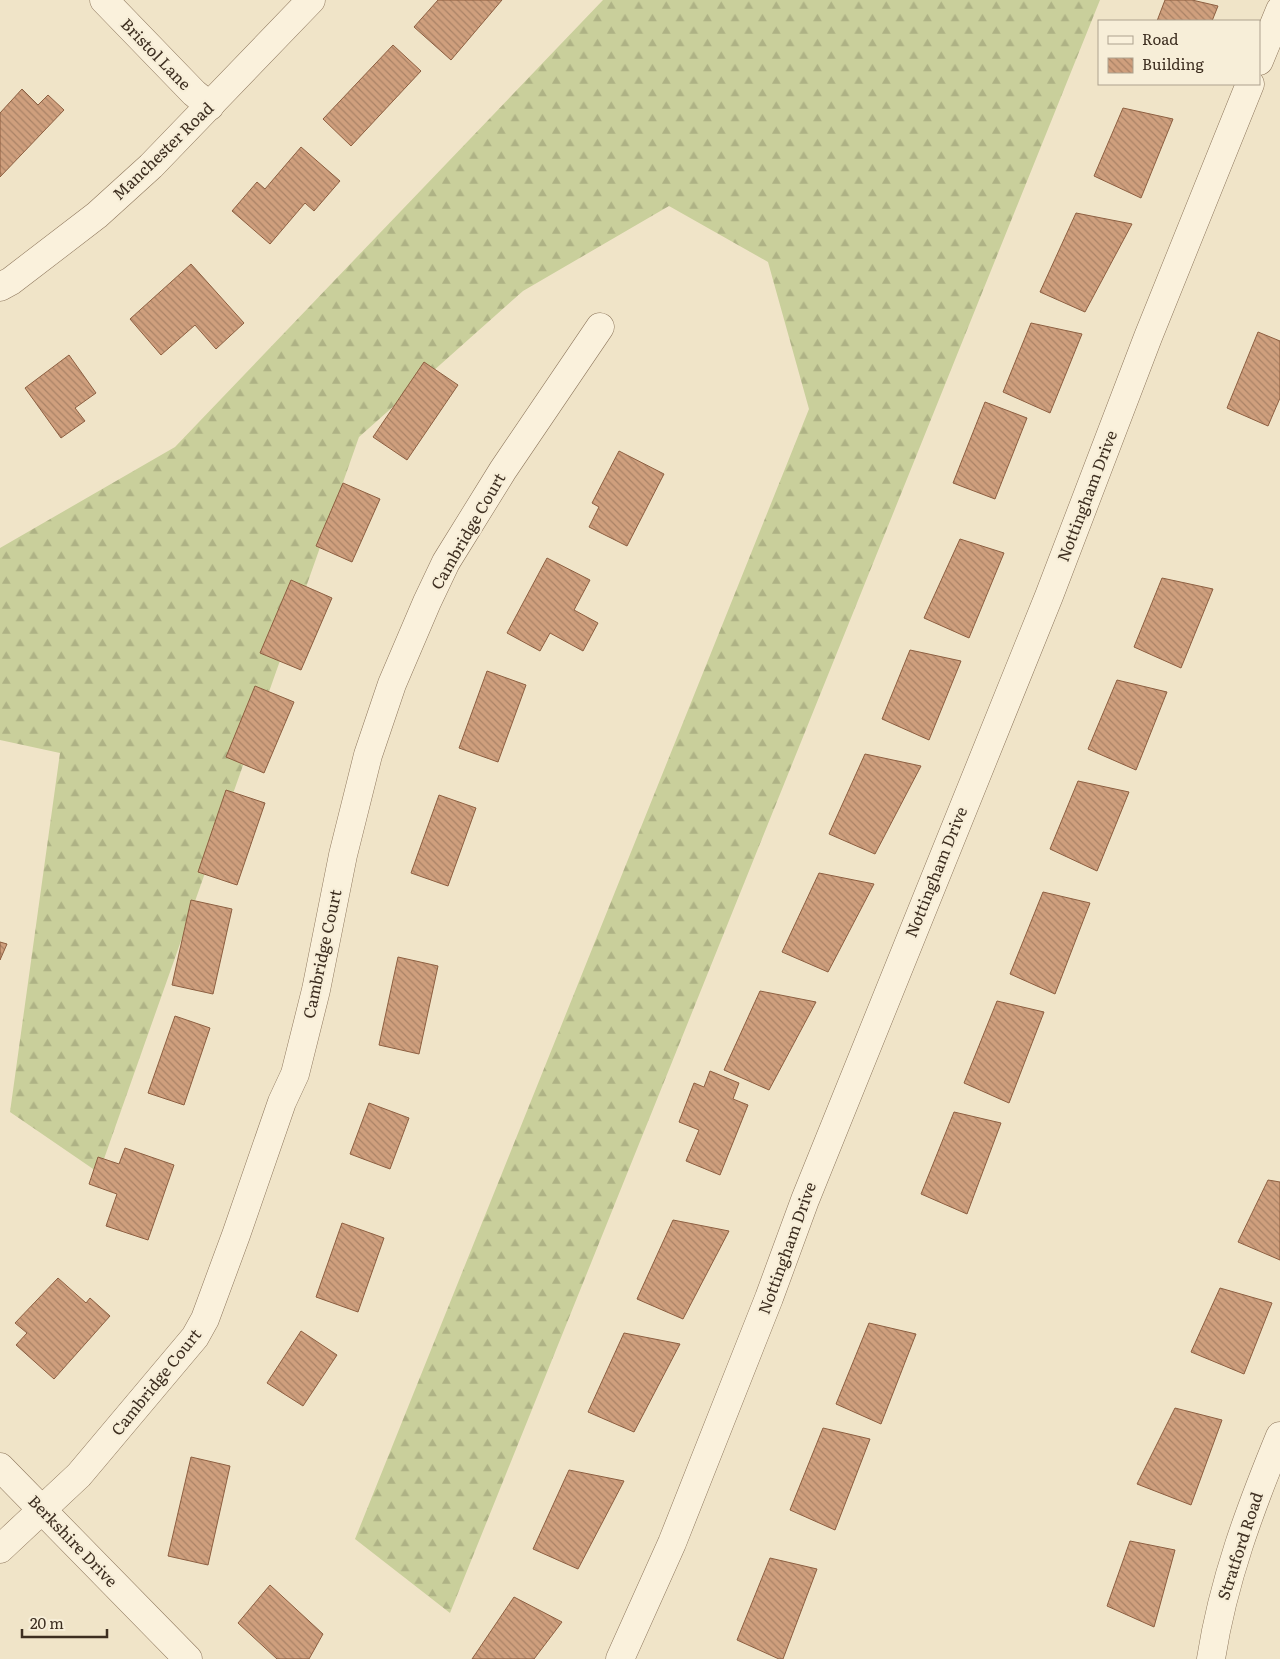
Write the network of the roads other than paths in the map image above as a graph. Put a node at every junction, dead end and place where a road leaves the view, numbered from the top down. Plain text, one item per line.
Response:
1 (104, 0) edge
2 (311, 0) edge
3 (1280, 10) edge
4 (1260, 59) edge
5 (1250, 85) edge
6 (210, 106) junction
7 (0, 287) edge
8 (600, 327) dead end
9 (1280, 1436) edge
10 (0, 1467) edge
11 (42, 1510) junction
12 (0, 1549) edge
13 (188, 1659) edge
14 (620, 1659) edge
15 (1211, 1659) edge

1 - 6 street, Bristol Lane
2 - 6 street, Manchester Road
3 - 4 street
5 - 14 street, Nottingham Drive
6 - 7 street, Manchester Road
8 - 11 street, Cambridge Court
9 - 15 street, Stratford Road
10 - 11 street, Berkshire Drive
11 - 12 street, Cambridge Court
11 - 13 street, Berkshire Drive

